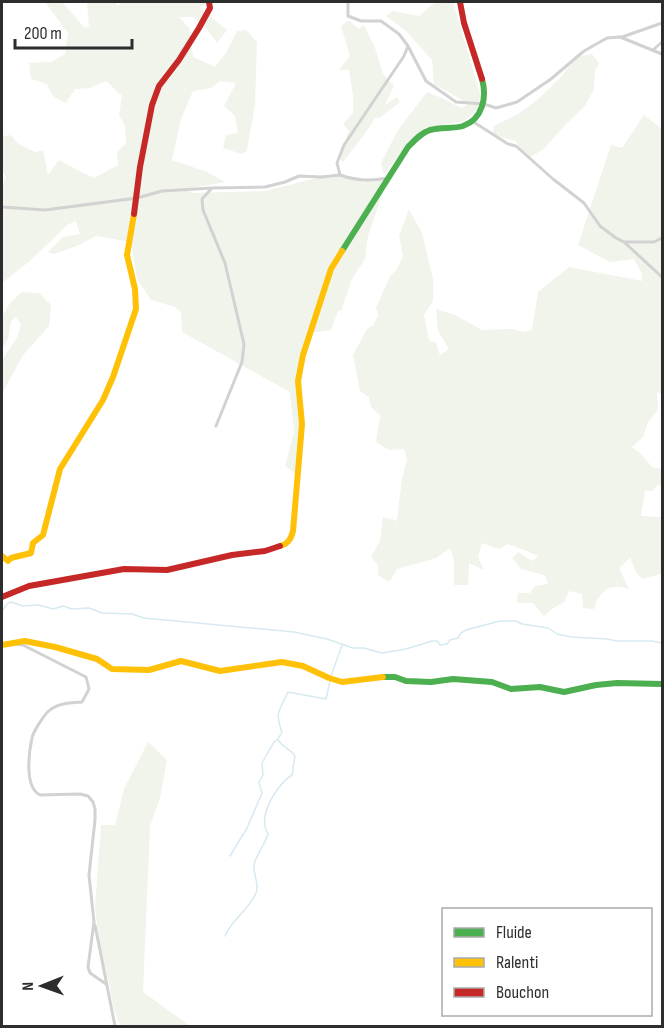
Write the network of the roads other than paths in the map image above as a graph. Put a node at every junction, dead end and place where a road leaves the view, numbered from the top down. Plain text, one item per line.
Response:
1 (209, 2) edge
2 (348, 2) edge
3 (460, 2) edge
4 (663, 23) edge
5 (620, 37) junction
6 (663, 42) edge
7 (408, 46) junction
8 (653, 50) junction
9 (663, 54) edge
10 (484, 104) junction
11 (472, 121) junction
12 (340, 175) junction
13 (388, 178) junction
14 (212, 188) junction
15 (136, 198) junction
16 (2, 207) edge
17 (663, 238) edge
18 (624, 242) junction
19 (663, 277) edge
20 (216, 426) dead end
21 (2, 556) edge
22 (2, 597) edge
23 (5, 644) edge
24 (663, 684) edge
25 (94, 922) junction
26 (106, 984) junction
27 (115, 1026) edge

1 - 15 street
2 - 7 street
3 - 10 street
4 - 5 street
5 - 8 street
5 - 10 street
6 - 8 street
7 - 10 street
7 - 12 street
8 - 9 street
10 - 11 street
11 - 13 street
11 - 18 street
12 - 13 street
12 - 14 street
13 - 22 street
14 - 15 street
14 - 20 street
15 - 16 street
15 - 21 street
17 - 18 street
18 - 19 street
23 - 24 street
23 - 25 street
25 - 26 street
25 - 26 street
26 - 27 street

